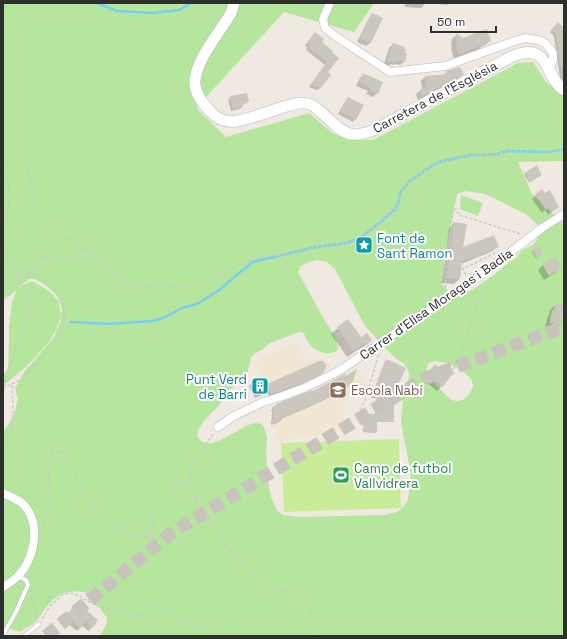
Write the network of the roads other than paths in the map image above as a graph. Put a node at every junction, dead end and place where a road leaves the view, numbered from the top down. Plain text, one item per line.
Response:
1 (234, 3) edge
2 (330, 3) edge
3 (550, 71) junction
4 (564, 90) edge
5 (564, 214) edge
6 (218, 427) road end
7 (3, 493) edge
8 (18, 576) junction
9 (3, 587) edge
10 (39, 624) road end
11 (3, 635) edge
12 (24, 636) edge

1 - 3 main road, Carretera de l'Església
2 - 3 street
3 - 4 main road, Carretera de l'Església
5 - 6 street, Carrer d'Elisa Moragas i Badia
7 - 8 street
8 - 9 street
8 - 11 lane
10 - 12 lane

